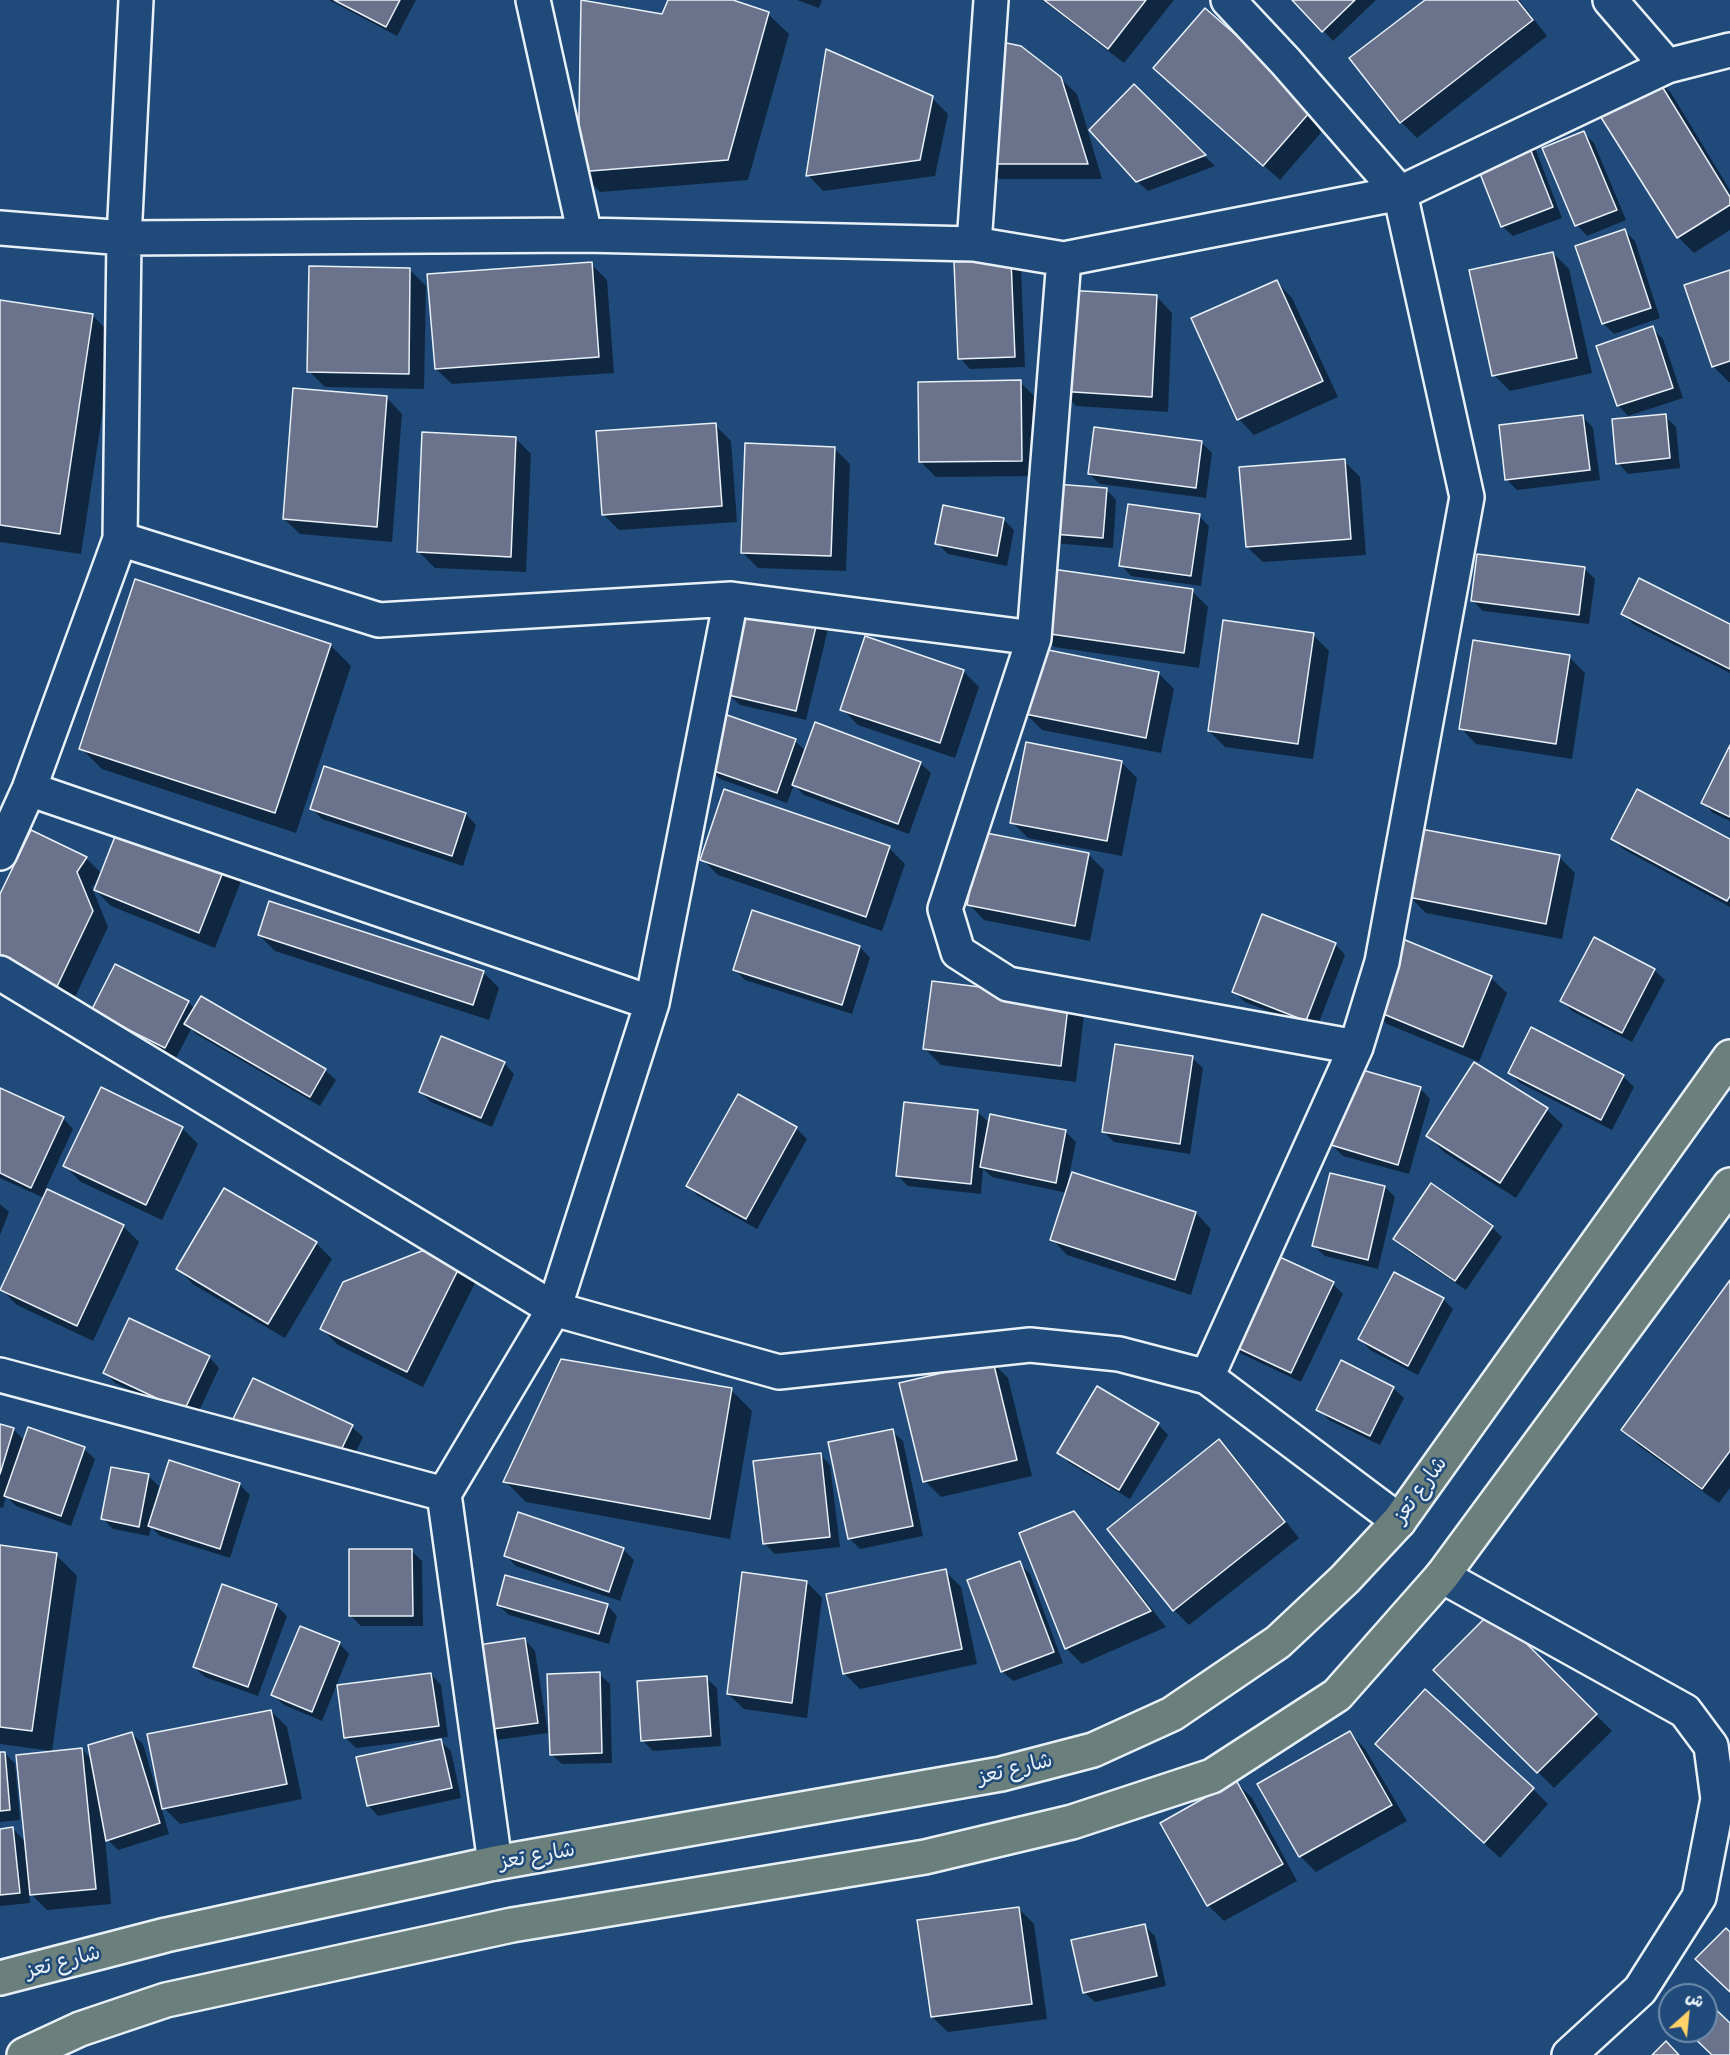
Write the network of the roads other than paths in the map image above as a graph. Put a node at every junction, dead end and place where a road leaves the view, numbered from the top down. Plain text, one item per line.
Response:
1 (136, 0) edge
2 (533, 0) edge
3 (991, 0) edge
4 (1228, 0) edge
5 (1610, 0) edge
6 (1730, 50) edge
7 (1667, 66) junction
8 (1400, 193) junction
9 (0, 228) edge
10 (585, 234) junction
11 (124, 238) junction
12 (974, 244) junction
13 (1064, 259) junction
14 (120, 539) junction
15 (731, 599) junction
16 (1034, 639) junction
17 (28, 789) junction
18 (0, 853) edge
19 (0, 973) edge
20 (652, 1003) junction
21 (1356, 1047) junction
22 (1730, 1057) edge
23 (1730, 1185) edge
24 (554, 1309) junction
25 (0, 1375) edge
26 (1207, 1377) junction
27 (444, 1494) junction
28 (1399, 1521) junction
29 (1442, 1576) junction
30 (495, 1863) junction
31 (53, 1966) junction
32 (0, 1978) edge
33 (0, 1999) edge
34 (24, 2055) edge
35 (1569, 2055) edge

1 - 11 street
2 - 10 street
3 - 12 street
4 - 8 street
5 - 7 street
6 - 7 street
7 - 8 street
8 - 13 street
8 - 21 street
9 - 11 street
10 - 11 street
10 - 12 street
11 - 14 street
12 - 13 street
13 - 16 street
14 - 15 street
14 - 17 street
15 - 16 street
15 - 20 street
16 - 21 street
17 - 18 street
17 - 20 street
19 - 24 street
20 - 24 street
21 - 26 street
22 - 28 main road, شارع تعز
23 - 29 main road
24 - 26 street
24 - 27 street
25 - 27 street
26 - 28 street
27 - 30 street
28 - 30 main road, شارع تعز
29 - 34 main road
29 - 35 street
30 - 31 main road, شارع تعز
31 - 32 main road, شارع تعز
31 - 33 main road

